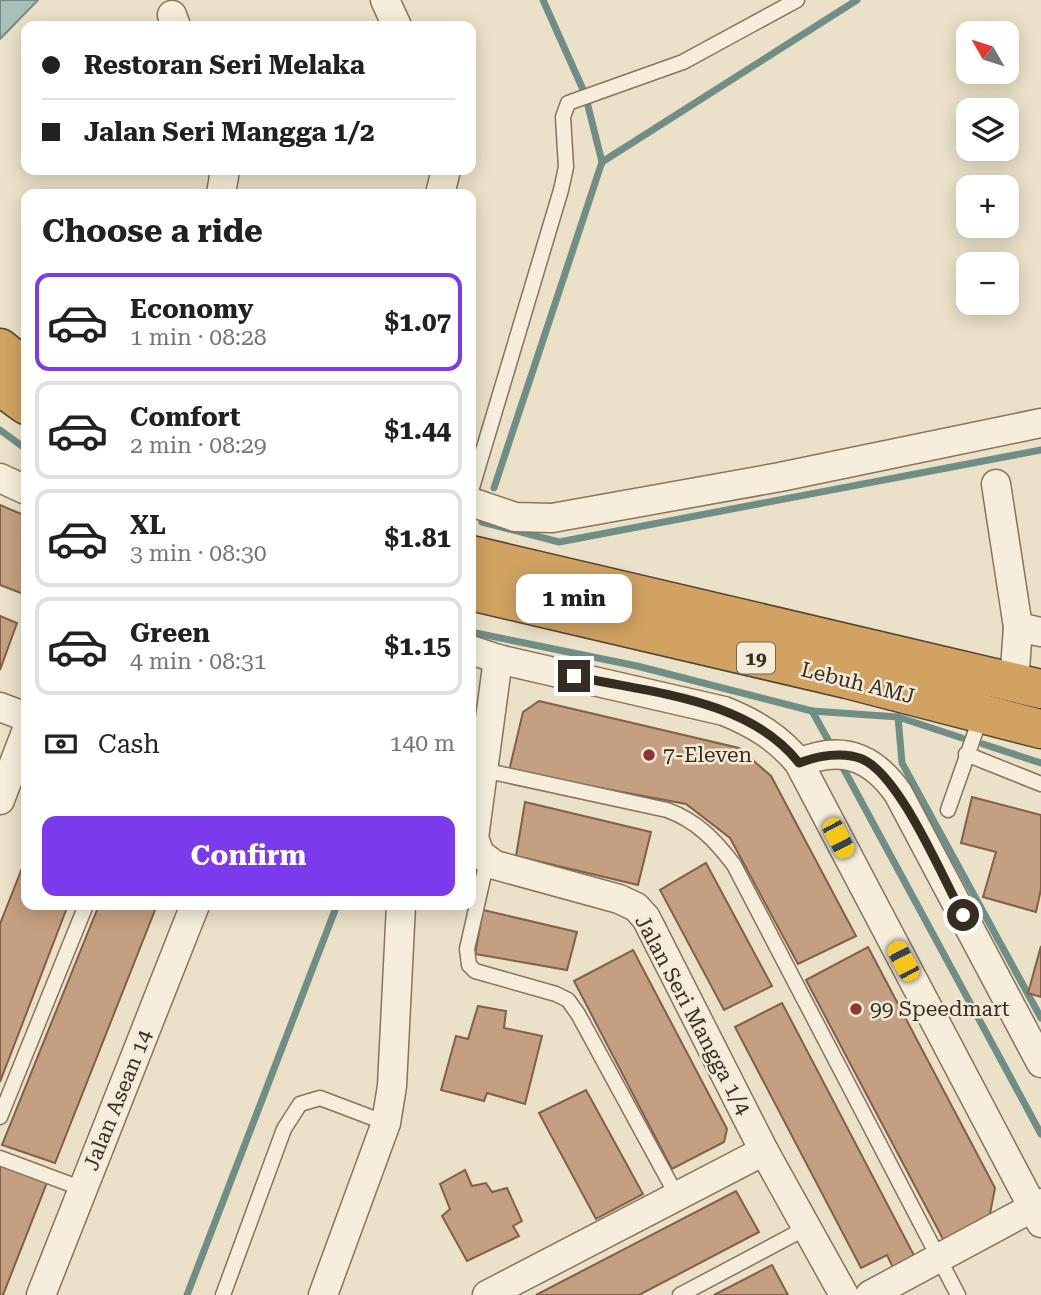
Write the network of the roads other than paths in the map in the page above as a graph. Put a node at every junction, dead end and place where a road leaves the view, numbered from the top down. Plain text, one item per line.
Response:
1 (385, 0) edge
2 (797, 0) edge
3 (395, 21) edge
4 (0, 348) edge
5 (21, 365) edge
6 (0, 386) edge
7 (21, 401) edge
8 (1041, 423) edge
9 (476, 474) edge
10 (0, 478) edge
11 (996, 484) dead end
12 (21, 488) edge
13 (476, 504) edge
14 (476, 556) edge
15 (476, 592) edge
16 (1030, 630) edge
17 (476, 651) edge
18 (498, 659) junction
19 (1027, 686) edge
20 (0, 707) edge
21 (982, 714) junction
22 (21, 715) edge
23 (1041, 729) edge
24 (21, 745) edge
25 (966, 754) junction
26 (799, 763) junction
27 (482, 770) junction
28 (1041, 784) edge
29 (0, 800) edge
30 (948, 810) dead end
31 (476, 821) edge
32 (476, 843) edge
33 (487, 861) junction
34 (476, 909) edge
35 (84, 910) edge
36 (193, 910) edge
37 (401, 910) edge
38 (476, 910) edge
39 (1041, 1063) edge
40 (0, 1117) edge
41 (386, 1123) junction
42 (764, 1151) junction
43 (0, 1158) edge
44 (83, 1188) junction
45 (677, 1196) junction
46 (1039, 1211) edge
47 (806, 1228) junction
48 (939, 1258) junction
49 (41, 1295) edge
50 (223, 1295) edge
51 (323, 1295) edge
52 (487, 1295) edge
53 (680, 1295) edge
54 (844, 1295) edge
55 (870, 1295) edge
56 (958, 1295) edge

1 - 3 street
2 - 9 lane
4 - 5 highway
6 - 7 highway
8 - 13 street
10 - 12 street
11 - 16 street
14 - 19 highway, Lebuh AMJ / 19
15 - 21 highway, Lebuh AMJ / 19
16 - 19 street
17 - 18 street
18 - 26 street
18 - 27 street
20 - 22 street
21 - 23 highway, Lebuh AMJ / 19
21 - 25 lane
24 - 29 street
25 - 28 lane
25 - 30 lane
26 - 39 street
26 - 46 street
27 - 31 street
27 - 48 lane
32 - 33 street
33 - 34 lane
33 - 42 street, Jalan Seri Mangga 1/4
35 - 40 lane
36 - 44 street, Jalan Asean 14
37 - 41 street
38 - 45 lane
41 - 50 lane
41 - 51 street
42 - 45 street
42 - 47 street, Jalan Seri Mangga 1/4
43 - 44 lane
44 - 49 street, Jalan Asean 14
45 - 52 street
46 - 48 street
47 - 53 lane
47 - 54 street, Jalan Seri Mangga 1/4
48 - 55 street
48 - 56 lane

